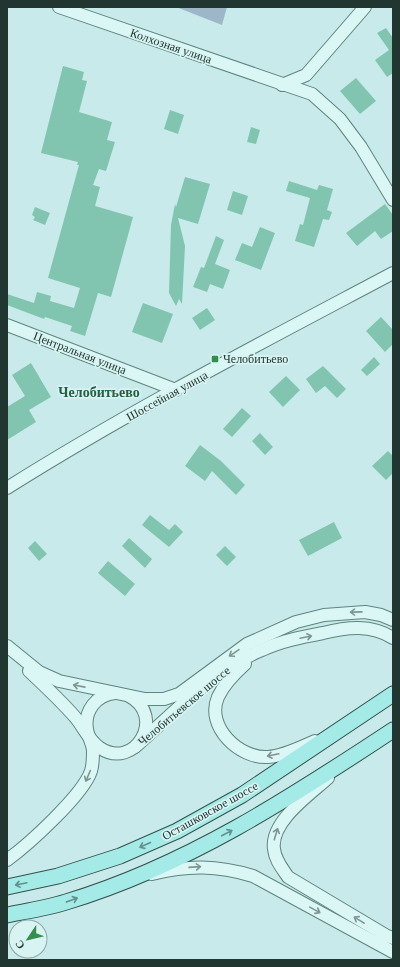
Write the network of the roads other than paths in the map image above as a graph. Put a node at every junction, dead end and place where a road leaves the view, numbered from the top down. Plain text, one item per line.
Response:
1 (59, 7) edge
2 (364, 7) edge
3 (306, 74) junction
4 (282, 85) junction
5 (312, 94) junction
6 (393, 200) edge
7 (393, 273) edge
8 (7, 325) edge
9 (176, 390) junction
10 (7, 488) edge
11 (393, 620) edge
12 (393, 638) edge
13 (289, 640) junction
14 (7, 646) edge
15 (122, 694) junction
16 (393, 694) edge
17 (348, 724) junction
18 (393, 730) edge
19 (90, 738) junction
20 (134, 747) junction
21 (360, 751) junction
22 (7, 860) edge
23 (129, 880) junction
24 (7, 887) edge
25 (7, 915) edge
26 (393, 938) edge
27 (393, 952) edge

1 - 4 street, Колхозная улица
2 - 3 street
3 - 4 street
3 - 5 street
4 - 5 street, Колхозная улица
5 - 6 street, Колхозная улица
7 - 9 street, Шоссейная улица
8 - 9 street, Центральная улица
9 - 10 street, Шоссейная улица
11 -> 15 street, Челобитьевское шоссе
13 -> 12 street, Челобитьевское шоссе
17 -> 13 street
13 - 20 street, Челобитьевское шоссе
15 -> 14 street, Челобитьевское шоссе
14 - 19 street, Челобитьевское шоссе
15 - 19 street
15 - 20 street, Челобитьевское шоссе
16 - 17 main road, Осташковское шоссе
17 -> 24 main road, Осташковское шоссе
18 - 21 main road
19 - 20 street, Челобитьевское шоссе
19 -> 22 street
23 -> 21 main road
26 -> 21 street
25 -> 23 main road
23 -> 27 street

